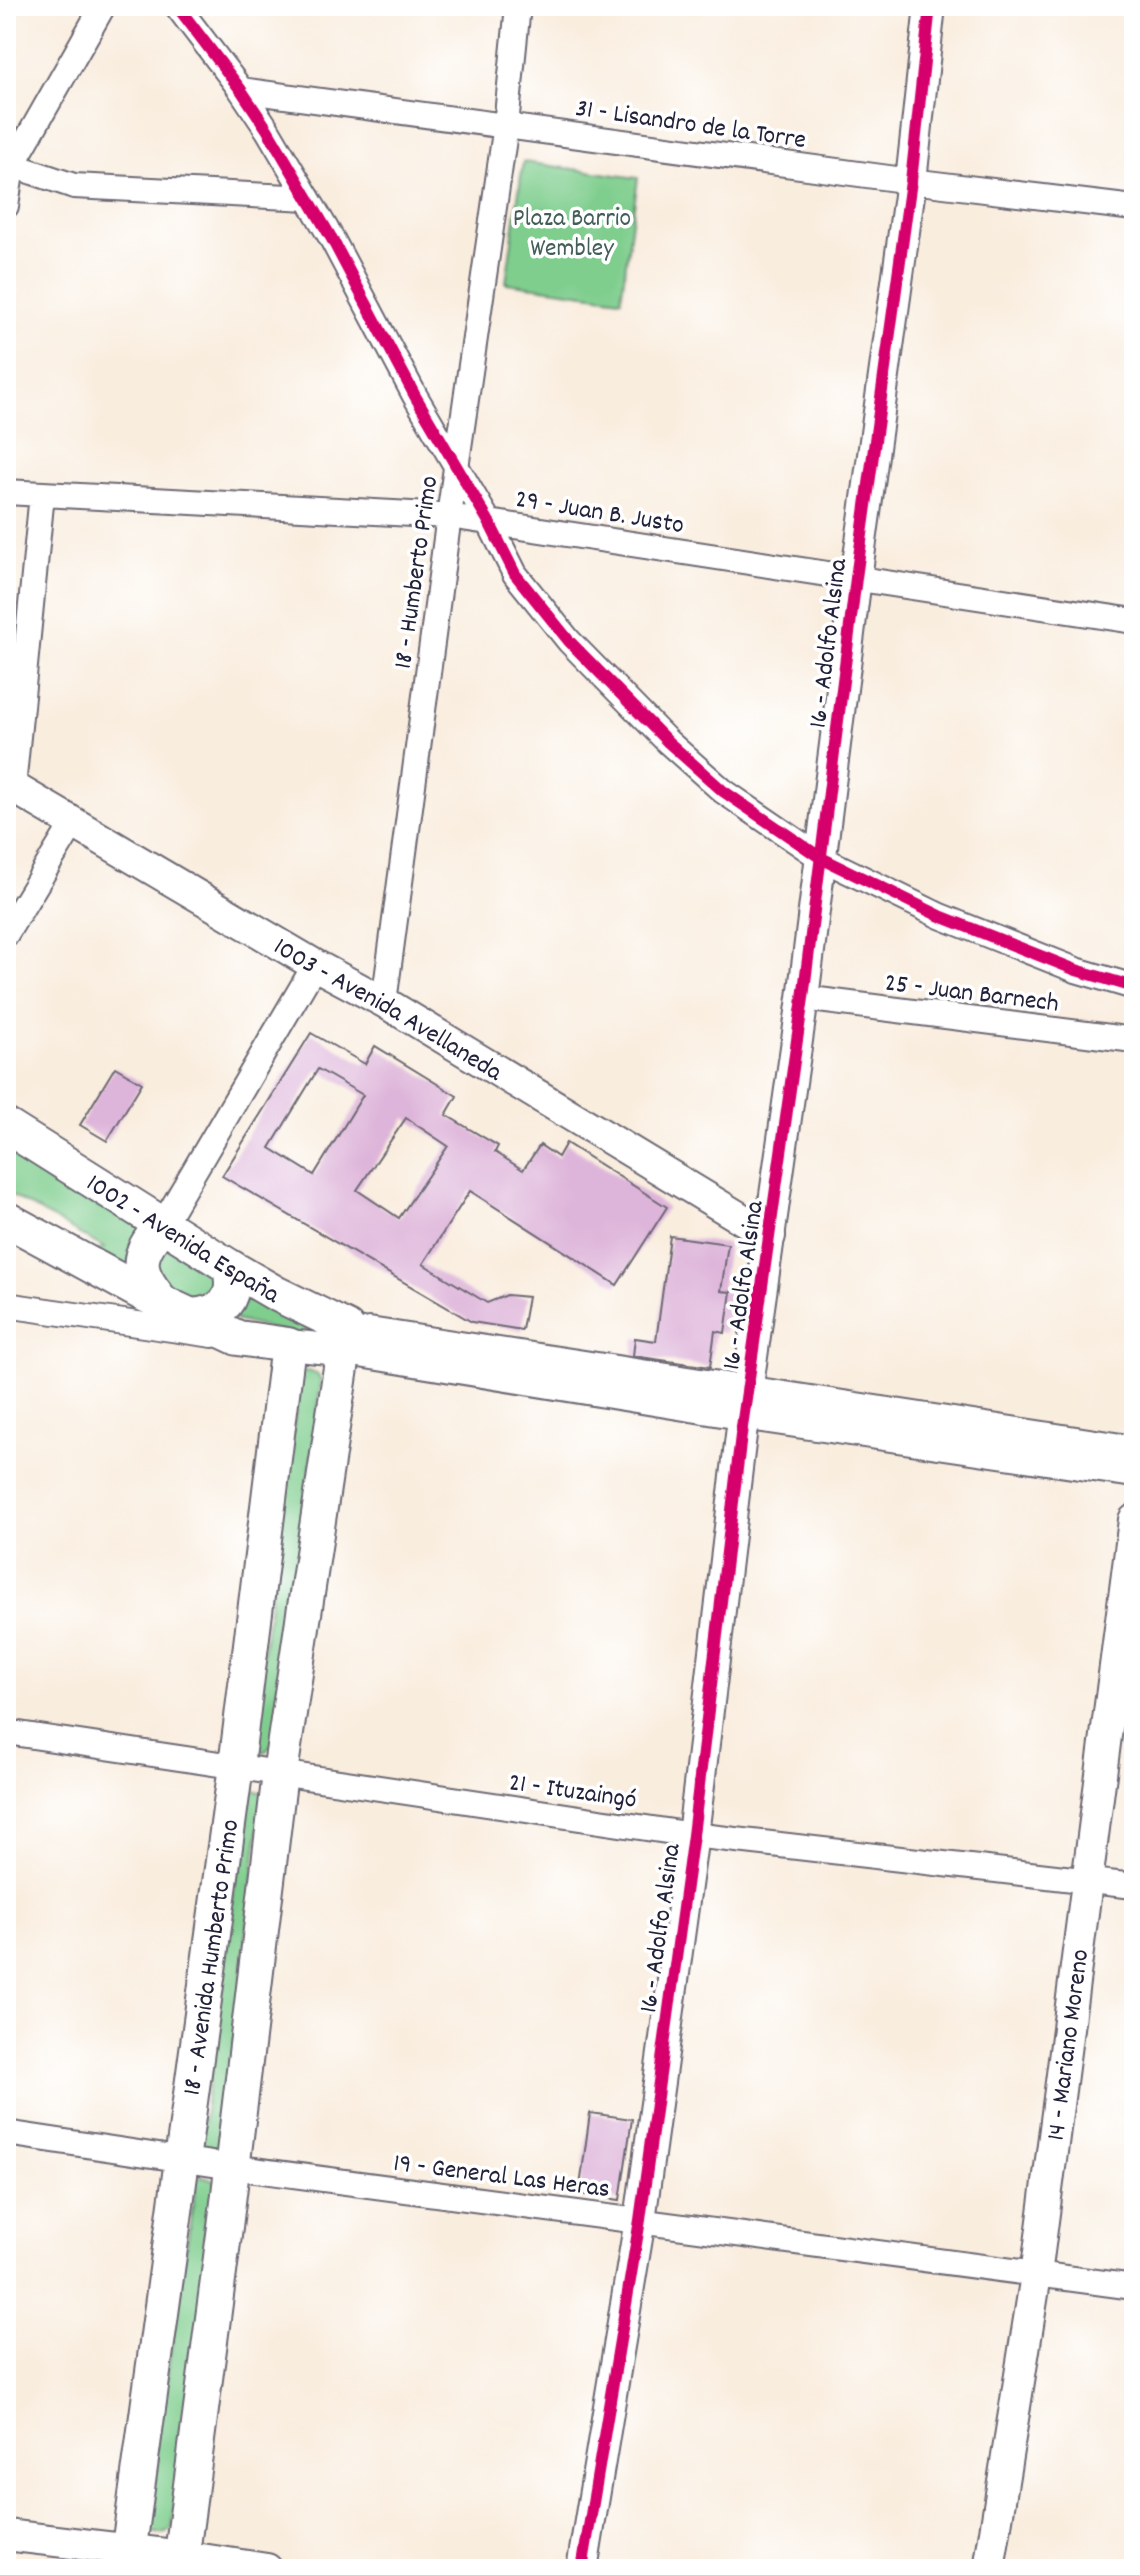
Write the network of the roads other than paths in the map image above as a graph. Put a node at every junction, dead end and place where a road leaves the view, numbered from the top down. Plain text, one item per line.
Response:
1 (103, 6) edge
2 (177, 6) edge
3 (518, 6) edge
4 (930, 6) edge
5 (241, 90) junction
6 (506, 125) junction
7 (9, 165) edge
8 (911, 181) junction
9 (308, 198) junction
10 (6, 206) edge
11 (1134, 208) edge
12 (457, 464) junction
13 (6, 492) edge
14 (42, 494) junction
15 (449, 516) junction
16 (489, 522) junction
17 (856, 578) junction
18 (1134, 621) edge
19 (10, 785) edge
20 (74, 822) junction
21 (821, 858) junction
22 (6, 934) edge
23 (315, 965) junction
24 (1134, 987) edge
25 (803, 998) junction
26 (384, 1002) junction
27 (1134, 1040) edge
28 (6, 1126) edge
29 (6, 1219) edge
30 (163, 1224) junction
31 (770, 1236) junction
32 (230, 1267) junction
33 (6, 1305) edge
34 (178, 1310) junction
35 (238, 1338) junction
36 (345, 1339) junction
37 (288, 1345) junction
38 (746, 1403) junction
39 (1134, 1451) edge
40 (1134, 1472) edge
41 (1134, 1520) edge
42 (6, 1732) edge
43 (236, 1766) junction
44 (280, 1773) junction
45 (693, 1835) junction
46 (1087, 1880) junction
47 (1134, 1886) edge
48 (6, 2133) edge
49 (181, 2160) junction
50 (232, 2167) junction
51 (640, 2220) junction
52 (1036, 2275) junction
53 (1134, 2287) edge
54 (6, 2535) edge
55 (127, 2559) edge
56 (181, 2562) edge
57 (267, 2569) edge
58 (582, 2569) edge
59 (989, 2569) edge

1 - 7 street
2 - 5 street
3 - 6 street, 18 - Humberto Primo
4 - 8 street, 16 - Adolfo Alsina
5 - 6 street, 31 - Lisandro de la Torre
5 - 9 street
6 - 8 street, 31 - Lisandro de la Torre
6 - 12 street, 18 - Humberto Primo
7 - 9 street
7 - 10 street
8 - 11 street, 31 - Lisandro de la Torre
8 - 17 street, 16 - Adolfo Alsina
9 - 12 street
12 - 15 street, 18 - Humberto Primo
12 - 16 street
13 - 14 street, 29 - Juan B. Justo
14 - 15 street, 29 - Juan B. Justo
14 - 19 street
15 - 16 street, 29 - Juan B. Justo
15 - 26 street, 18 - Humberto Primo
16 - 17 street, 29 - Juan B. Justo
16 - 21 street
17 - 18 street, 29 - Juan B. Justo
17 - 21 street, 16 - Adolfo Alsina
19 - 20 street, 1003 - Avenida Avellaneda
20 - 22 street
20 - 23 street, 1003 - Avenida Avellaneda
21 - 24 street
21 - 25 street, 16 - Adolfo Alsina
23 - 26 street, 1003 - Avenida Avellaneda
23 - 30 street
25 - 27 street, 25 - Juan Barnech
25 - 31 street, 16 - Adolfo Alsina
26 - 31 street, 1003 - Avenida Avellaneda
28 - 30 main road, 1002 - Avenida España
29 - 34 main road
30 - 32 main road, 1002 - Avenida España
30 - 34 main road
31 - 38 street, 16 - Adolfo Alsina
32 - 34 main road
32 - 36 main road, 1002 - Avenida España
33 - 35 street
34 - 35 main road
35 - 37 main road
36 - 37 street
36 - 38 street
36 - 44 main road, 18 - Avenida Humberto Primo
37 - 43 main road, 18 - Avenida Humberto Primo
38 - 39 street
38 - 40 street
38 - 45 street, 16 - Adolfo Alsina
41 - 46 street, 14 - Mariano Moreno
42 - 43 street, 21 - Ituzaingó
43 - 44 street, 21 - Ituzaingó
43 - 49 main road, 18 - Avenida Humberto Primo
44 - 45 street, 21 - Ituzaingó
44 - 50 main road, 18 - Avenida Humberto Primo
45 - 46 street, 21 - Ituzaingó
45 - 51 street, 16 - Adolfo Alsina
46 - 47 street, 21 - Ituzaingó
46 - 52 street, 14 - Mariano Moreno
48 - 49 street, 19 - General Las Heras
49 - 50 street, 19 - General Las Heras
49 - 55 main road, 18 - Avenida Humberto Primo
50 - 51 street, 19 - General Las Heras
50 - 56 main road, 18 - Avenida Humberto Primo
51 - 52 street, 19 - General Las Heras
51 - 58 street, 16 - Adolfo Alsina
52 - 53 street, 19 - General Las Heras
52 - 59 street, 14 - Mariano Moreno
54 - 55 street
55 - 56 street
56 - 57 street

